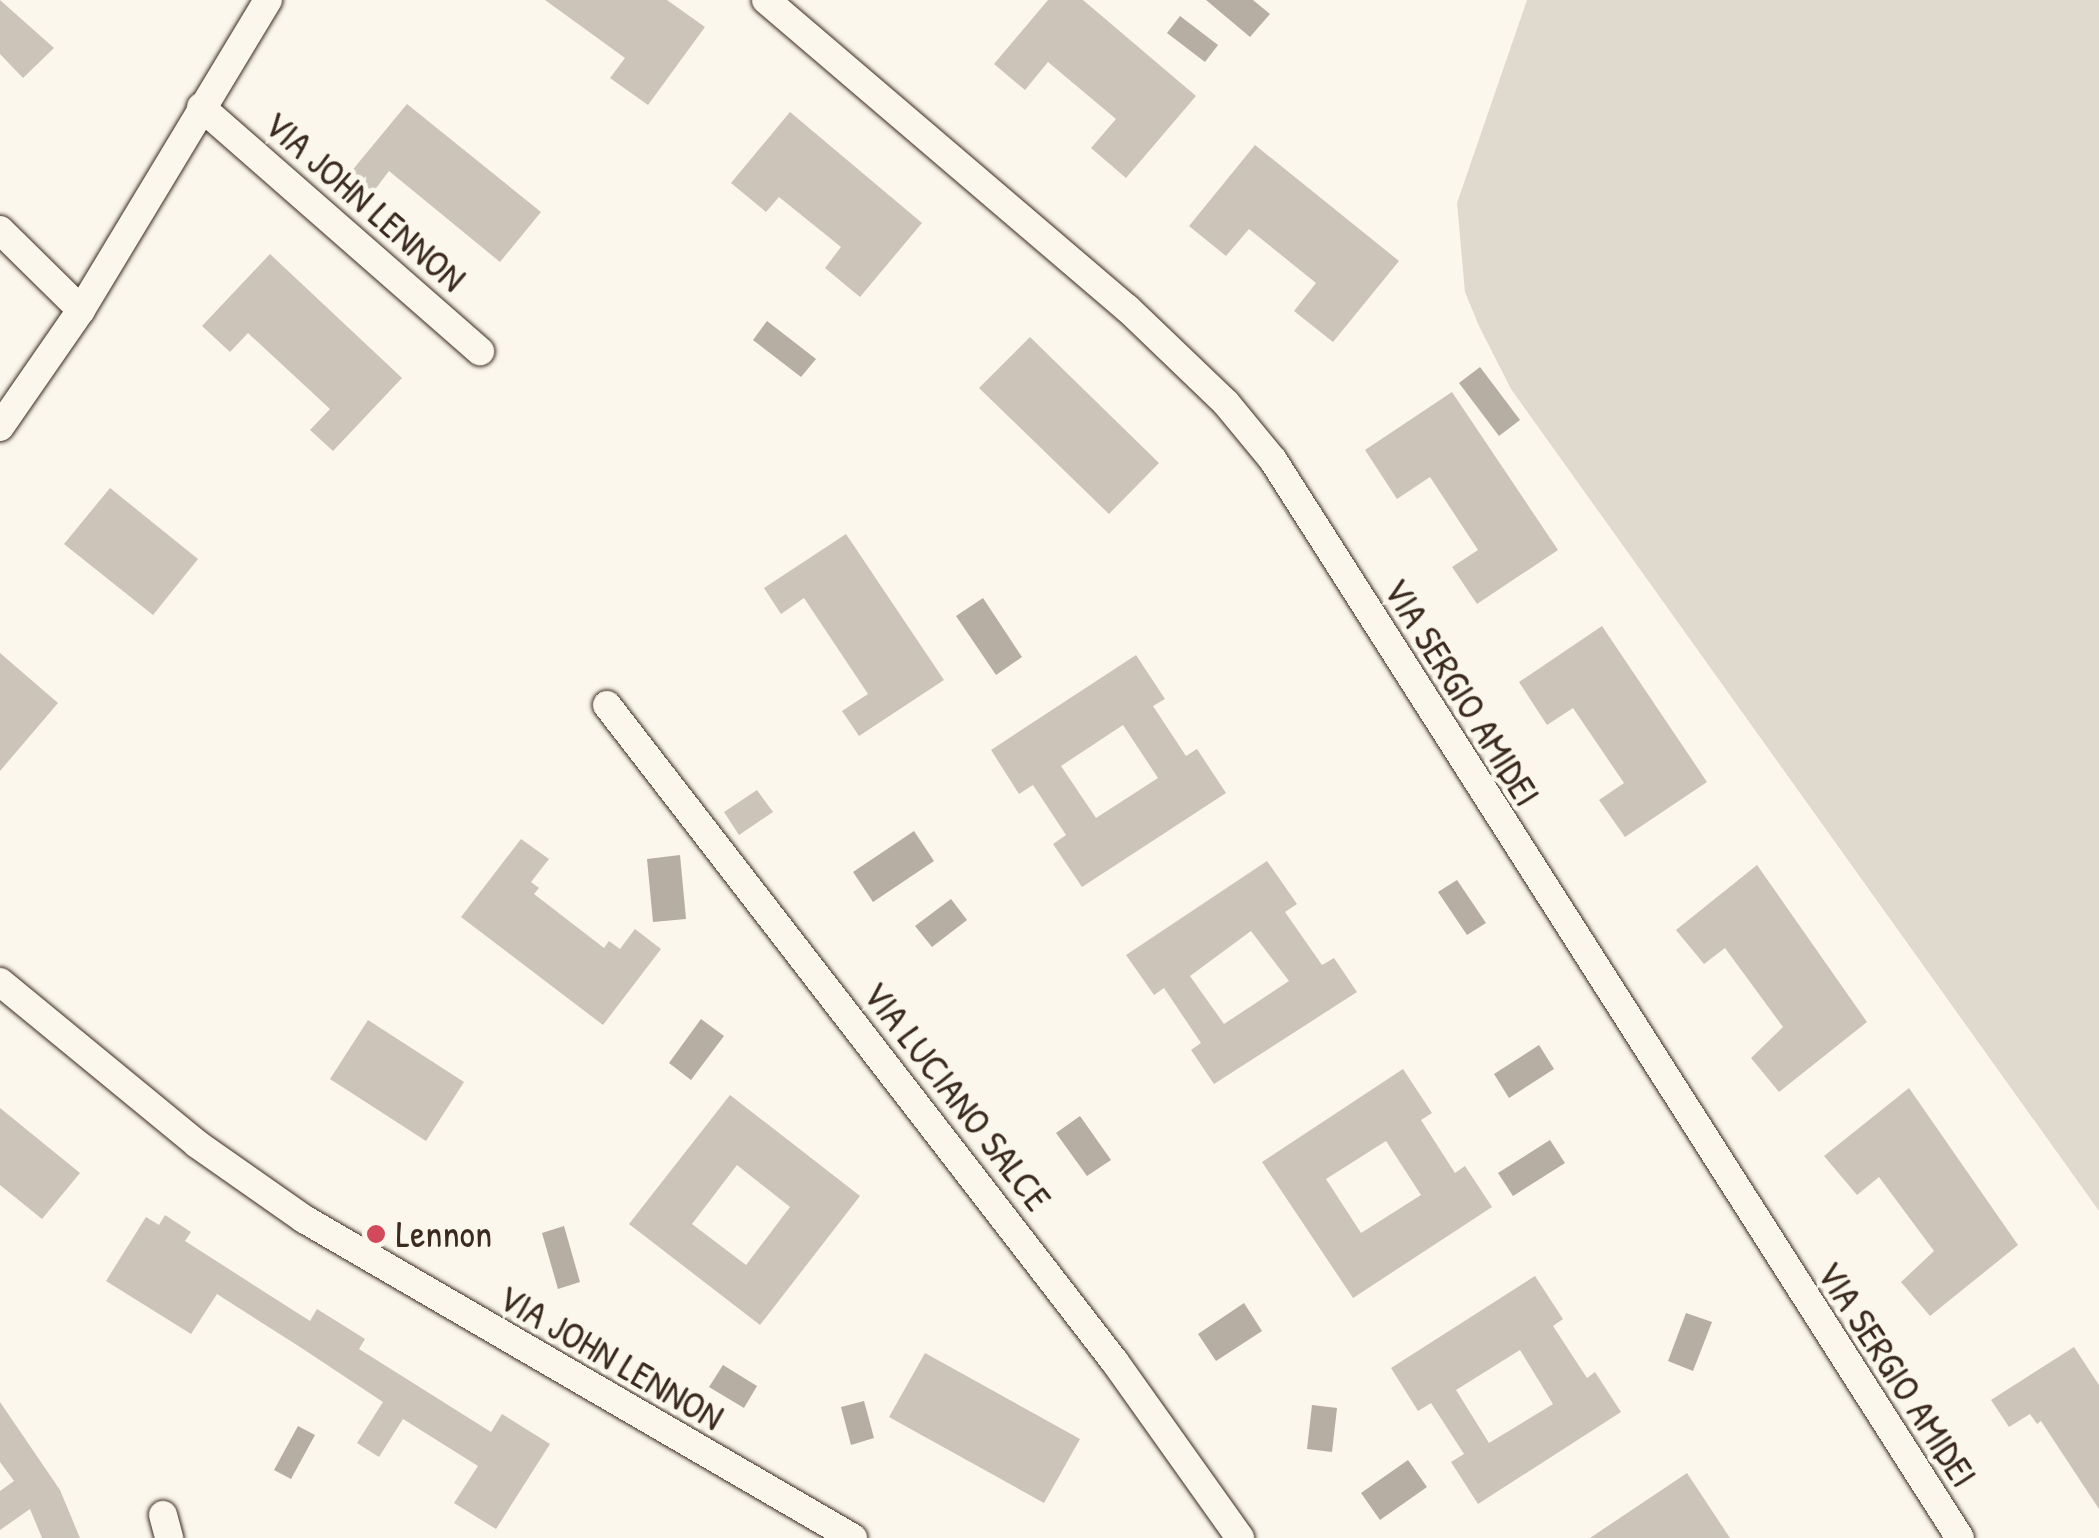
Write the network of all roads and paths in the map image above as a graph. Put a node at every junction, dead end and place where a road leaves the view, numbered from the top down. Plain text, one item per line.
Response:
1 (268, 0) edge
2 (766, 0) edge
3 (201, 107) junction
4 (0, 230) edge
5 (81, 310) junction
6 (480, 351) dead end
7 (0, 427) edge
8 (607, 706) dead end
9 (0, 982) edge
10 (853, 1538) edge
11 (1240, 1538) edge
12 (1960, 1538) edge

1 - 3 street
2 - 12 street, VIA SERGIO AMIDEI
3 - 5 street
3 - 6 street, VIA JOHN LENNON
4 - 5 street
5 - 7 street
8 - 11 street, VIA LUCIANO SALCE
9 - 10 street, VIA JOHN LENNON

